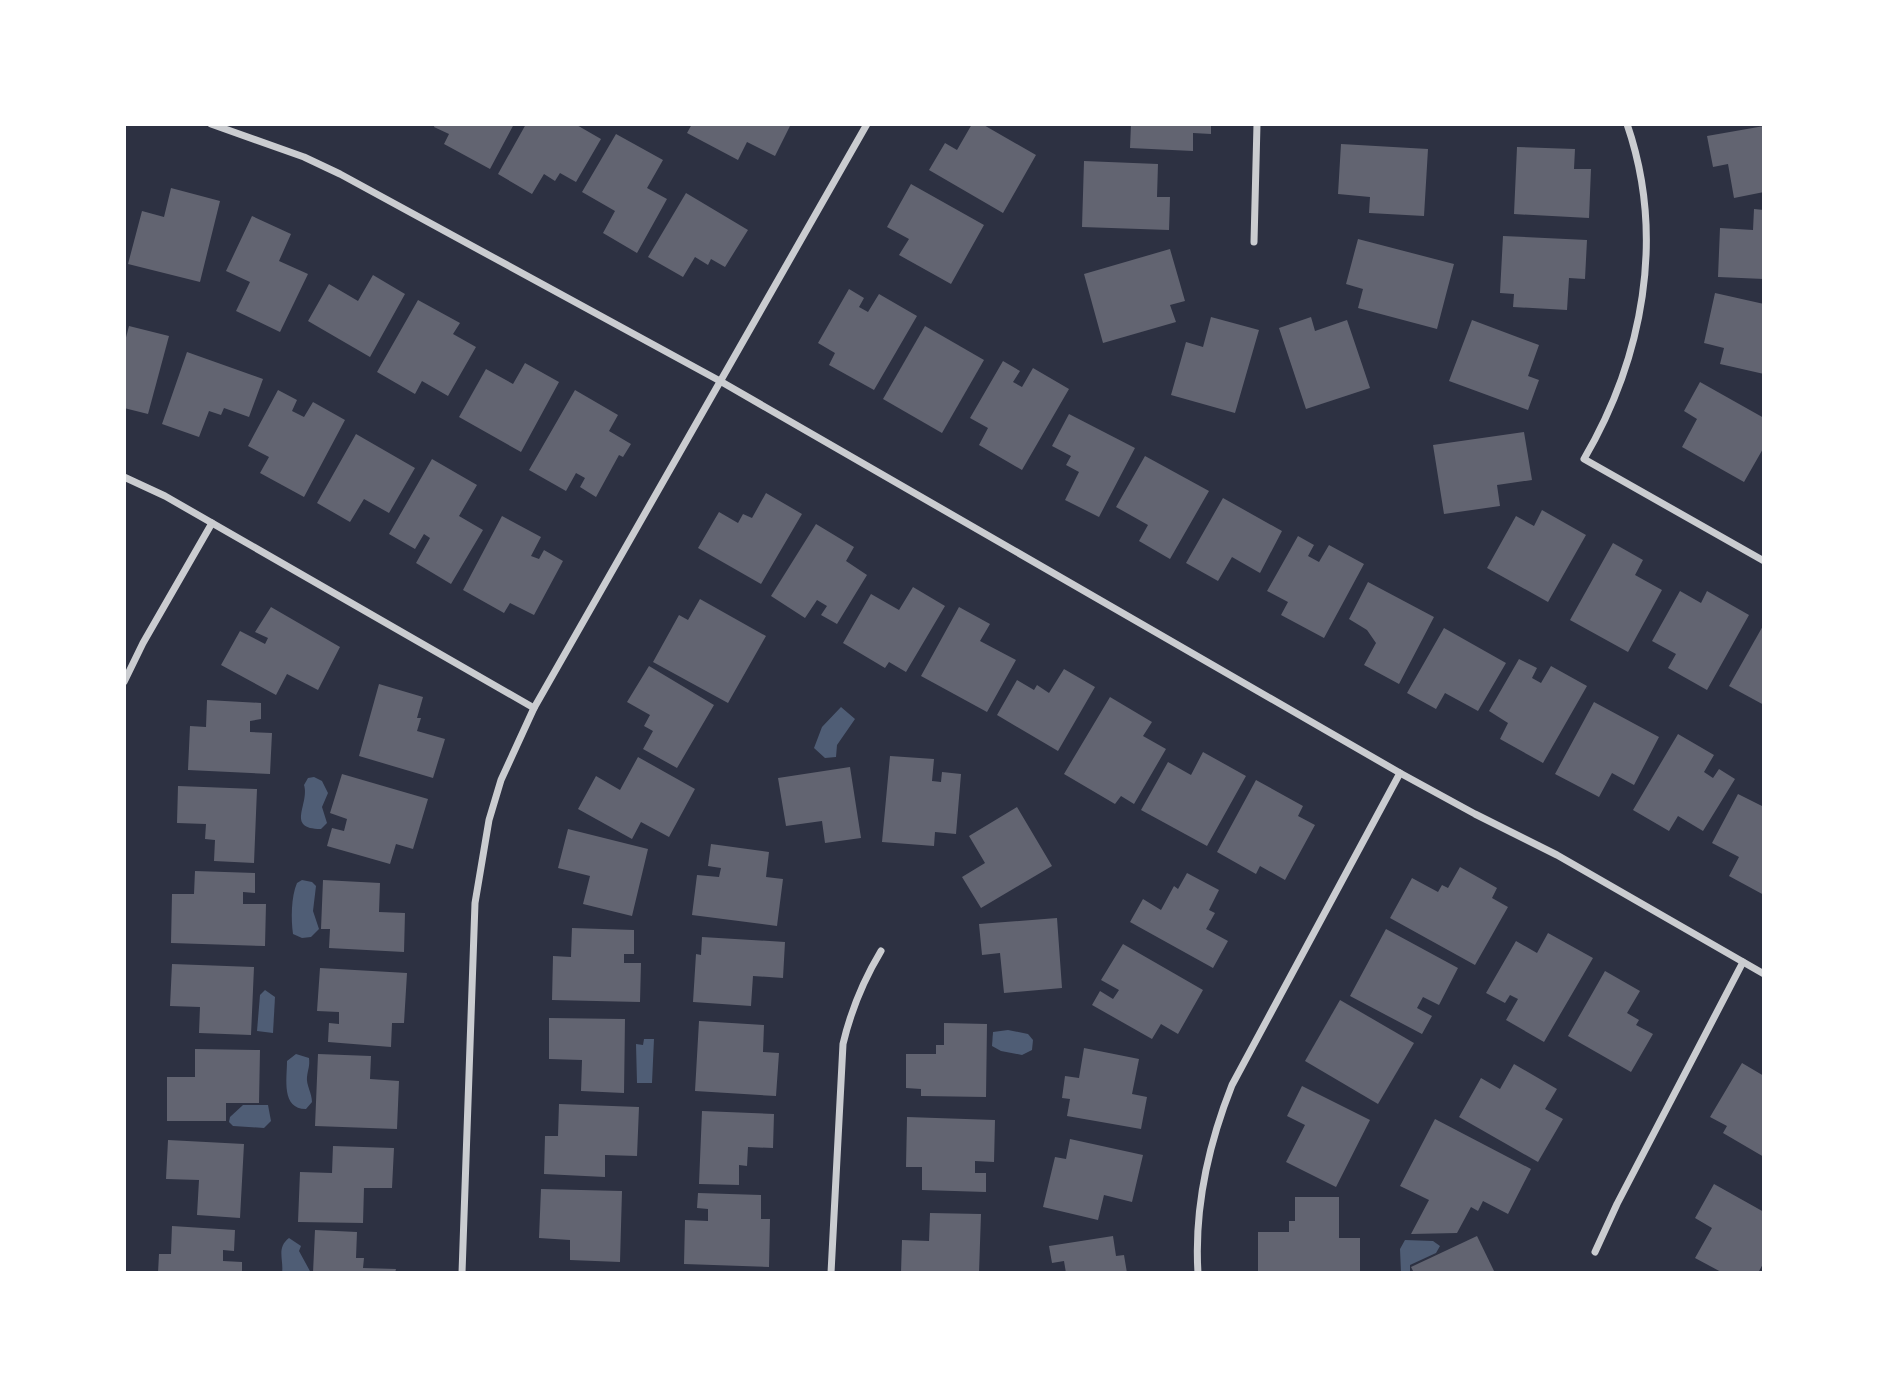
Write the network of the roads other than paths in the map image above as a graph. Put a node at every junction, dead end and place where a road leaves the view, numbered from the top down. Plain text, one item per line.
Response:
1 (211, 124) edge
2 (867, 124) edge
3 (1257, 124) edge
4 (1627, 124) edge
5 (1254, 242) dead end
6 (720, 381) junction
7 (124, 477) edge
8 (212, 523) junction
9 (1764, 561) edge
10 (124, 682) edge
11 (534, 708) junction
12 (1400, 773) junction
13 (881, 951) dead end
14 (1743, 962) junction
15 (1764, 974) edge
16 (1595, 1252) dead end
17 (462, 1273) edge
18 (831, 1273) edge
19 (1198, 1273) edge

1 - 6 street
2 - 6 street
3 - 5 street
4 - 9 street
6 - 11 street
6 - 12 street
7 - 8 street
8 - 10 street
8 - 11 street
11 - 17 street
12 - 14 street
12 - 19 street
13 - 18 street
14 - 15 street
14 - 16 street

